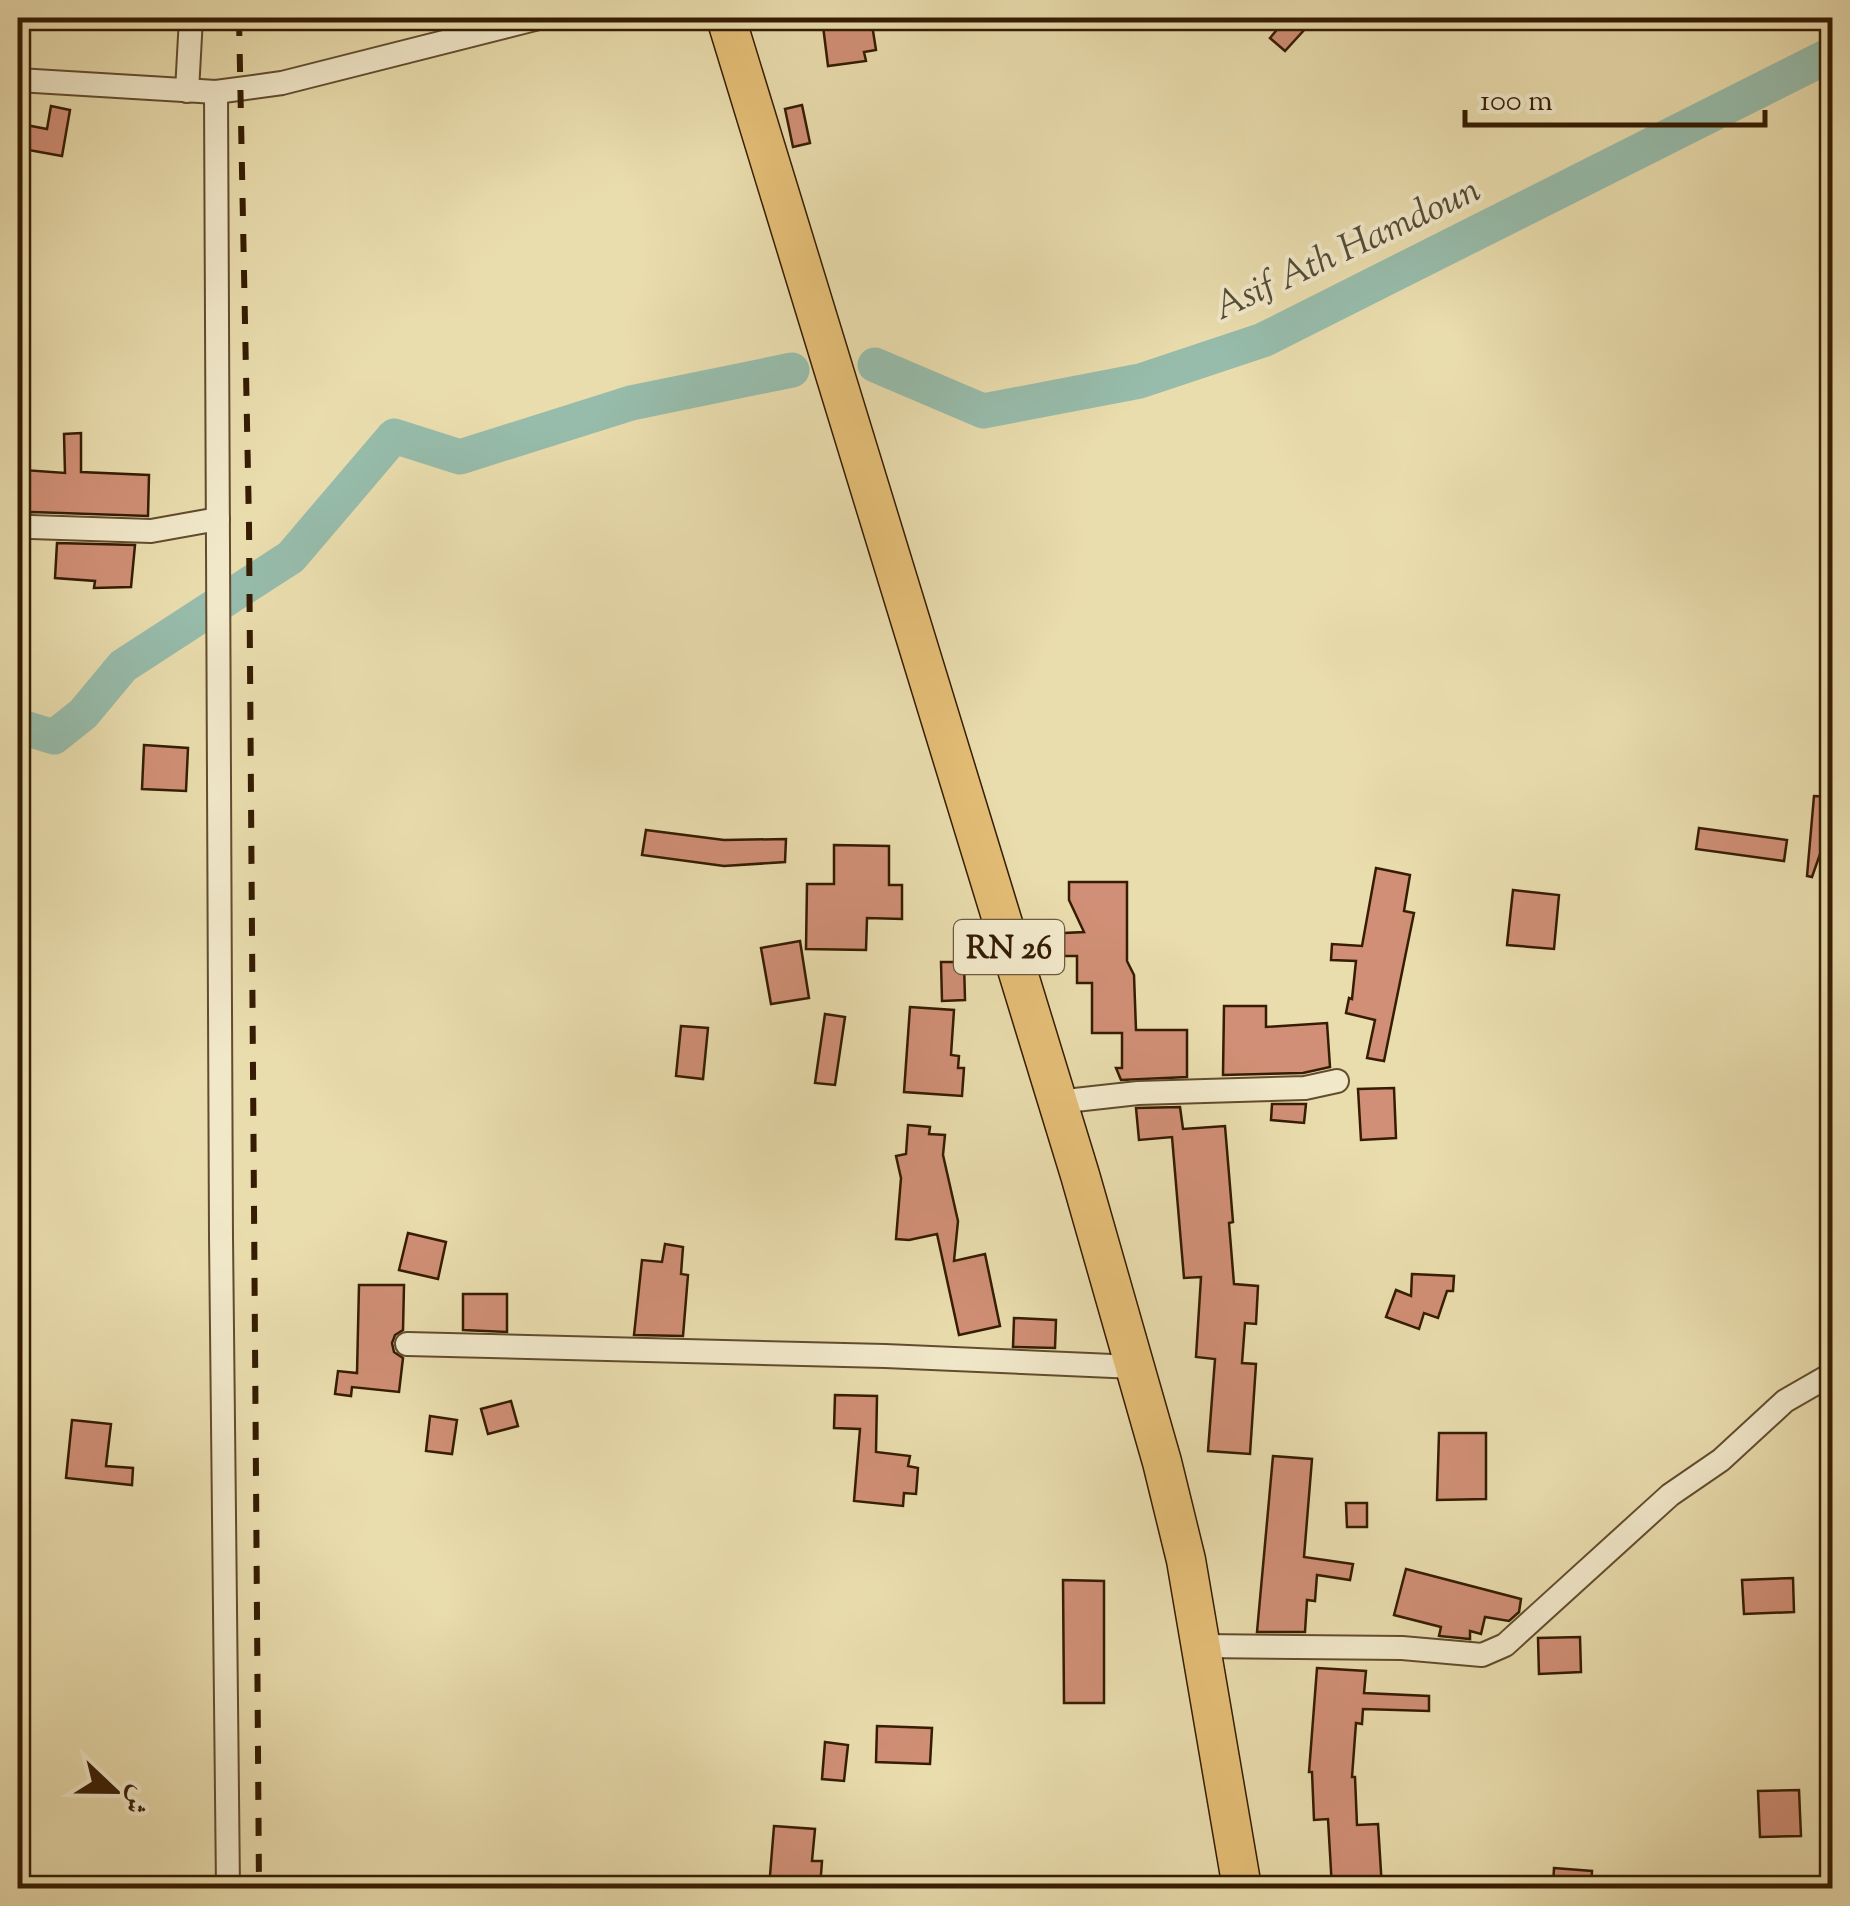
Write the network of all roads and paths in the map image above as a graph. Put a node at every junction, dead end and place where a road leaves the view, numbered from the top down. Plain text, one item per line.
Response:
1 (191, 18) edge
2 (538, 18) edge
3 (726, 18) edge
4 (18, 80) edge
5 (186, 92) junction
6 (216, 92) junction
7 (218, 519) junction
8 (30, 526) dead end
9 (1337, 1081) dead end
10 (1057, 1102) junction
11 (406, 1344) dead end
12 (1135, 1367) junction
13 (1832, 1374) edge
14 (1201, 1646) junction
15 (228, 1888) edge
16 (1242, 1888) edge

1 - 5 street
2 - 6 street
3 - 10 main road, RN 26
4 - 5 street
5 - 6 street
6 - 7 street
7 - 8 street
7 - 15 street
9 - 10 street
10 - 12 main road, RN 26
11 - 12 street
12 - 14 main road, RN 26
13 - 14 street
14 - 16 main road, RN 26

